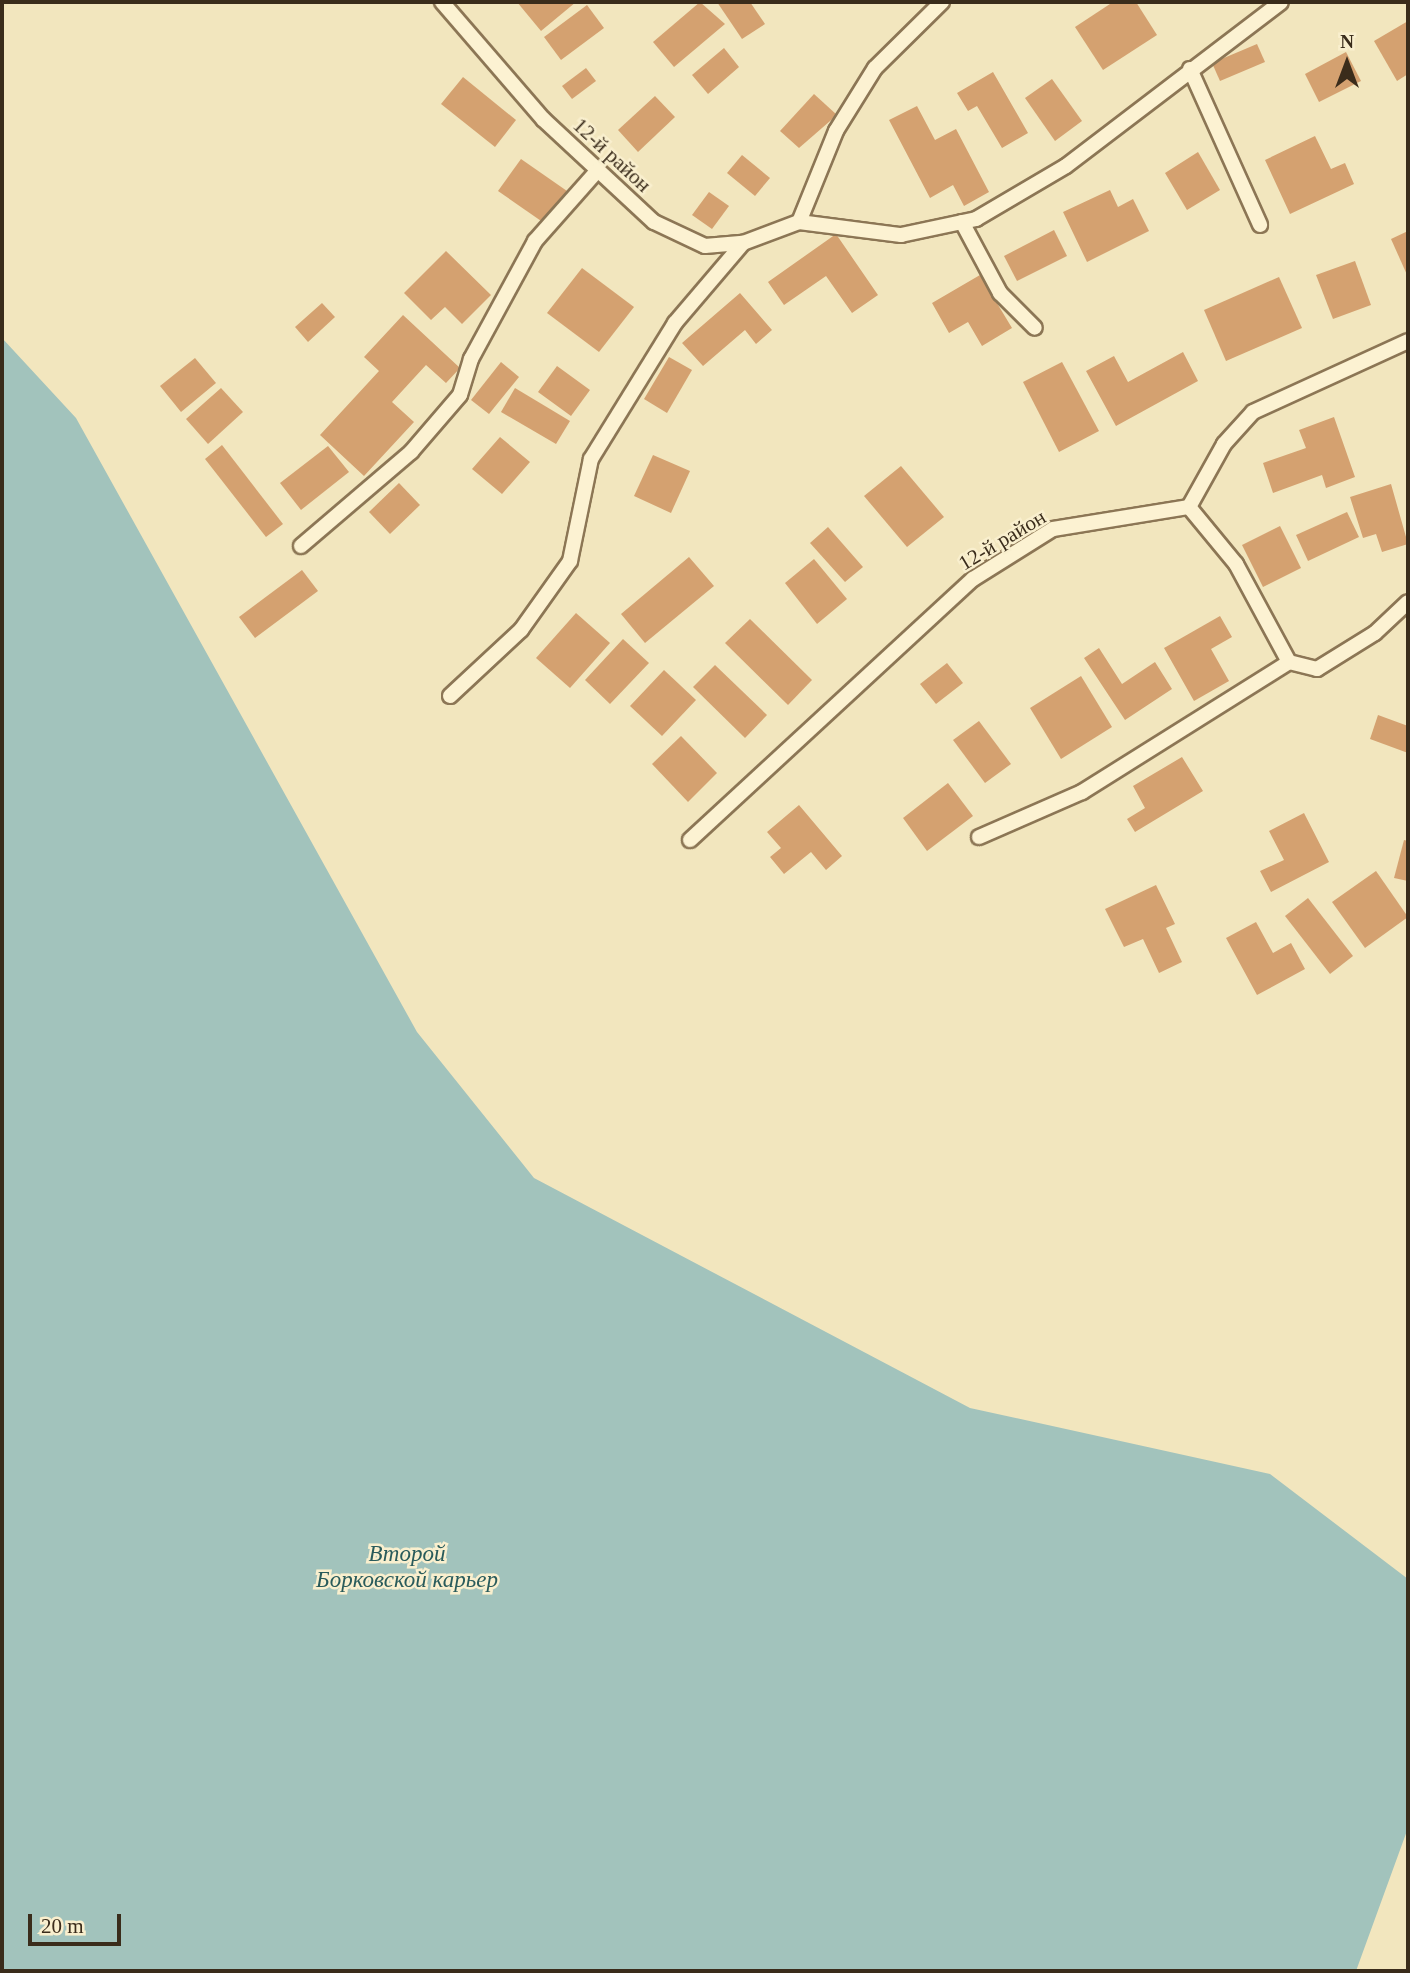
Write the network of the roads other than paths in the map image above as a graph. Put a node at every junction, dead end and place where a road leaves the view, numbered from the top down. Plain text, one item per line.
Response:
1 (442, 2) edge
2 (942, 2) edge
3 (1281, 2) edge
4 (1190, 69) junction
5 (598, 170) junction
6 (799, 222) junction
7 (961, 222) junction
8 (1260, 225) dead end
9 (743, 243) junction
10 (1035, 328) dead end
11 (1408, 341) edge
12 (1189, 507) junction
13 (301, 546) dead end
14 (1408, 602) edge
15 (1289, 662) junction
16 (450, 696) dead end
17 (979, 837) dead end
18 (690, 840) dead end

1 - 5 lane, 12-й район
2 - 6 lane
3 - 4 lane
4 - 7 lane
4 - 8 lane
5 - 9 lane, 12-й район
5 - 13 lane
6 - 7 lane
6 - 9 lane, 12-й район
7 - 10 lane
9 - 16 lane
11 - 12 lane
12 - 15 lane
12 - 18 lane, 12-й район
14 - 15 lane
15 - 17 lane

